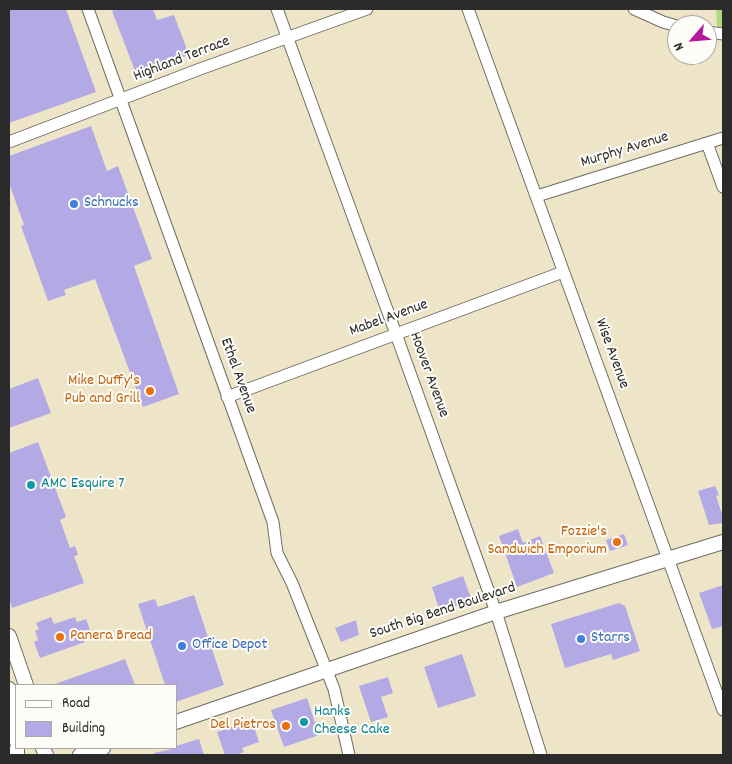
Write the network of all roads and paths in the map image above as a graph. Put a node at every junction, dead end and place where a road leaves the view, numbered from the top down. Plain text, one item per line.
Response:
1 (88, 9) edge
2 (277, 9) edge
3 (367, 9) edge
4 (468, 9) edge
5 (634, 9) edge
6 (667, 23) edge
7 (287, 38) junction
8 (121, 100) junction
9 (723, 138) edge
10 (9, 142) edge
11 (707, 142) junction
12 (723, 187) edge
13 (537, 196) junction
14 (563, 272) junction
15 (396, 334) junction
16 (227, 397) junction
17 (723, 542) edge
18 (668, 558) junction
19 (496, 612) junction
20 (9, 636) edge
21 (326, 670) junction
22 (26, 684) edge
23 (9, 689) edge
24 (723, 710) edge
25 (15, 720) edge
26 (178, 721) edge
27 (100, 749) edge
28 (80, 755) edge
29 (349, 755) edge
30 (542, 755) edge

1 - 8 street, Ethel Avenue
2 - 7 street, Hoover Avenue
3 - 7 street, Highland Terrace
4 - 13 street, Wise Avenue
5 - 6 street
7 - 8 street, Highland Terrace
7 - 15 street, Hoover Avenue
8 - 10 street, Highland Terrace
8 - 16 street, Ethel Avenue
9 - 11 street, Murphy Avenue
11 - 12 street
11 - 13 street, Murphy Avenue
13 - 14 street, Wise Avenue
14 - 15 street, Mabel Avenue
14 - 18 street, Wise Avenue
15 - 16 street, Mabel Avenue
15 - 19 street, Hoover Avenue
16 - 21 street, Ethel Avenue
17 - 18 main road, South Big Bend Boulevard
18 - 19 main road, South Big Bend Boulevard
18 - 24 street, Wise Avenue
19 - 21 main road, South Big Bend Boulevard
19 - 30 street, Hoover Avenue
20 - 22 main road
21 - 26 main road, South Big Bend Boulevard
21 - 29 street, Ethel Avenue
23 - 25 main road
27 - 28 main road

